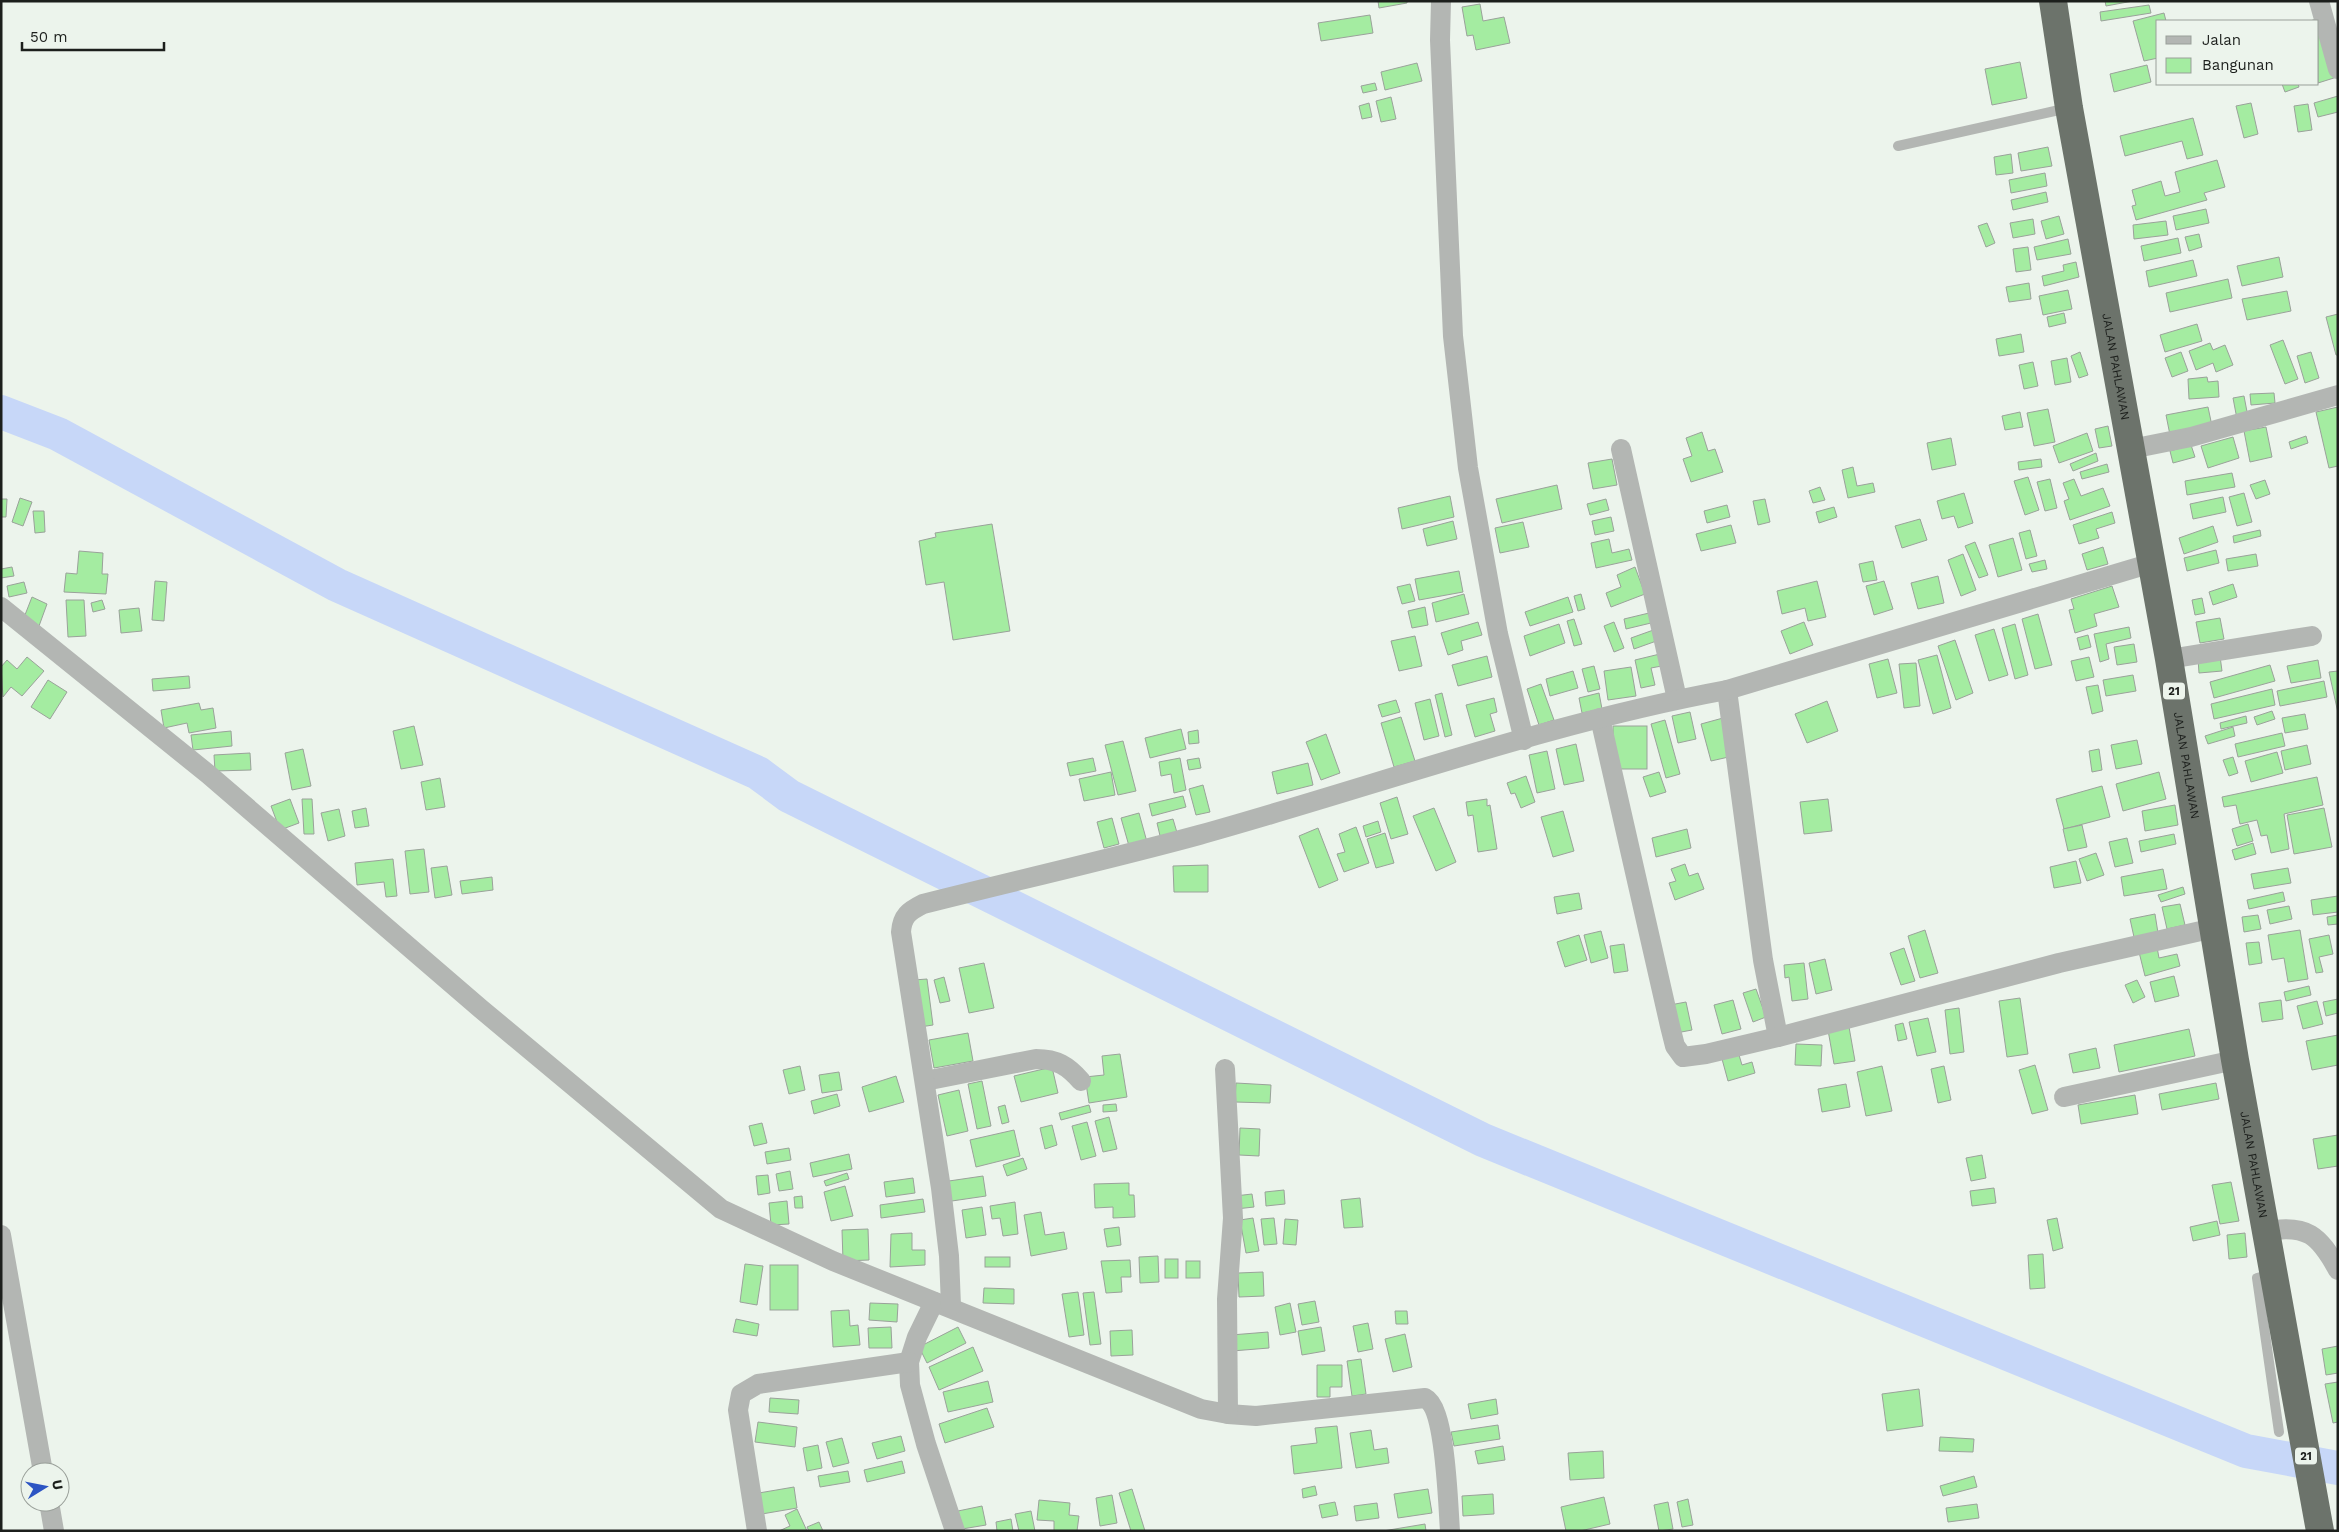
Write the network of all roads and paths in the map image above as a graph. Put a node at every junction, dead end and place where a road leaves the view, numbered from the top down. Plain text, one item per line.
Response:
1 (1441, 1) edge
2 (2053, 1) edge
3 (2319, 1) edge
4 (2338, 69) edge
5 (2069, 108) junction
6 (1898, 146) dead end
7 (2338, 395) edge
8 (1621, 449) dead end
9 (2131, 449) junction
10 (2152, 563) junction
11 (1, 607) edge
12 (2312, 636) dead end
13 (2169, 659) junction
14 (1728, 690) junction
15 (1677, 699) junction
16 (1600, 718) junction
17 (1524, 740) junction
18 (2214, 928) junction
19 (1778, 1038) junction
20 (2235, 1060) junction
21 (1225, 1069) dead end
22 (925, 1081) junction
23 (1081, 1081) dead end
24 (2064, 1097) dead end
25 (2266, 1232) junction
26 (1, 1235) edge
27 (2338, 1270) edge
28 (2273, 1274) junction
29 (942, 1304) junction
30 (909, 1362) junction
31 (1228, 1414) junction
32 (2279, 1432) dead end
33 (42, 1462) edge
34 (51, 1512) edge
35 (54, 1531) edge
36 (757, 1531) edge
37 (954, 1531) edge
38 (1450, 1531) edge
39 (2320, 1531) edge

1 - 17 street
2 - 5 highway, JALAN PAHLAWAN / 21
3 - 4 street
5 - 6 lane
5 - 9 highway, JALAN PAHLAWAN / 21
7 - 9 street
8 - 15 street
9 - 10 highway, JALAN PAHLAWAN / 21
10 - 13 highway, JALAN PAHLAWAN / 21
10 - 14 street
11 - 29 street
12 - 13 street
13 - 18 highway, JALAN PAHLAWAN / 21
14 - 15 street
14 - 19 street
15 - 16 street
16 - 17 street
16 - 19 street
17 - 22 street
18 - 19 street
18 - 20 highway, JALAN PAHLAWAN / 21
20 - 24 street
20 - 25 highway, JALAN PAHLAWAN / 21
21 - 31 street
22 - 23 street
22 - 29 street
25 - 27 street
25 - 28 highway, JALAN PAHLAWAN / 21
26 - 33 street
28 - 32 lane
28 - 39 highway, JALAN PAHLAWAN / 21
29 - 30 street
29 - 31 street
30 - 36 street
30 - 37 street
31 - 38 street
34 - 35 street

